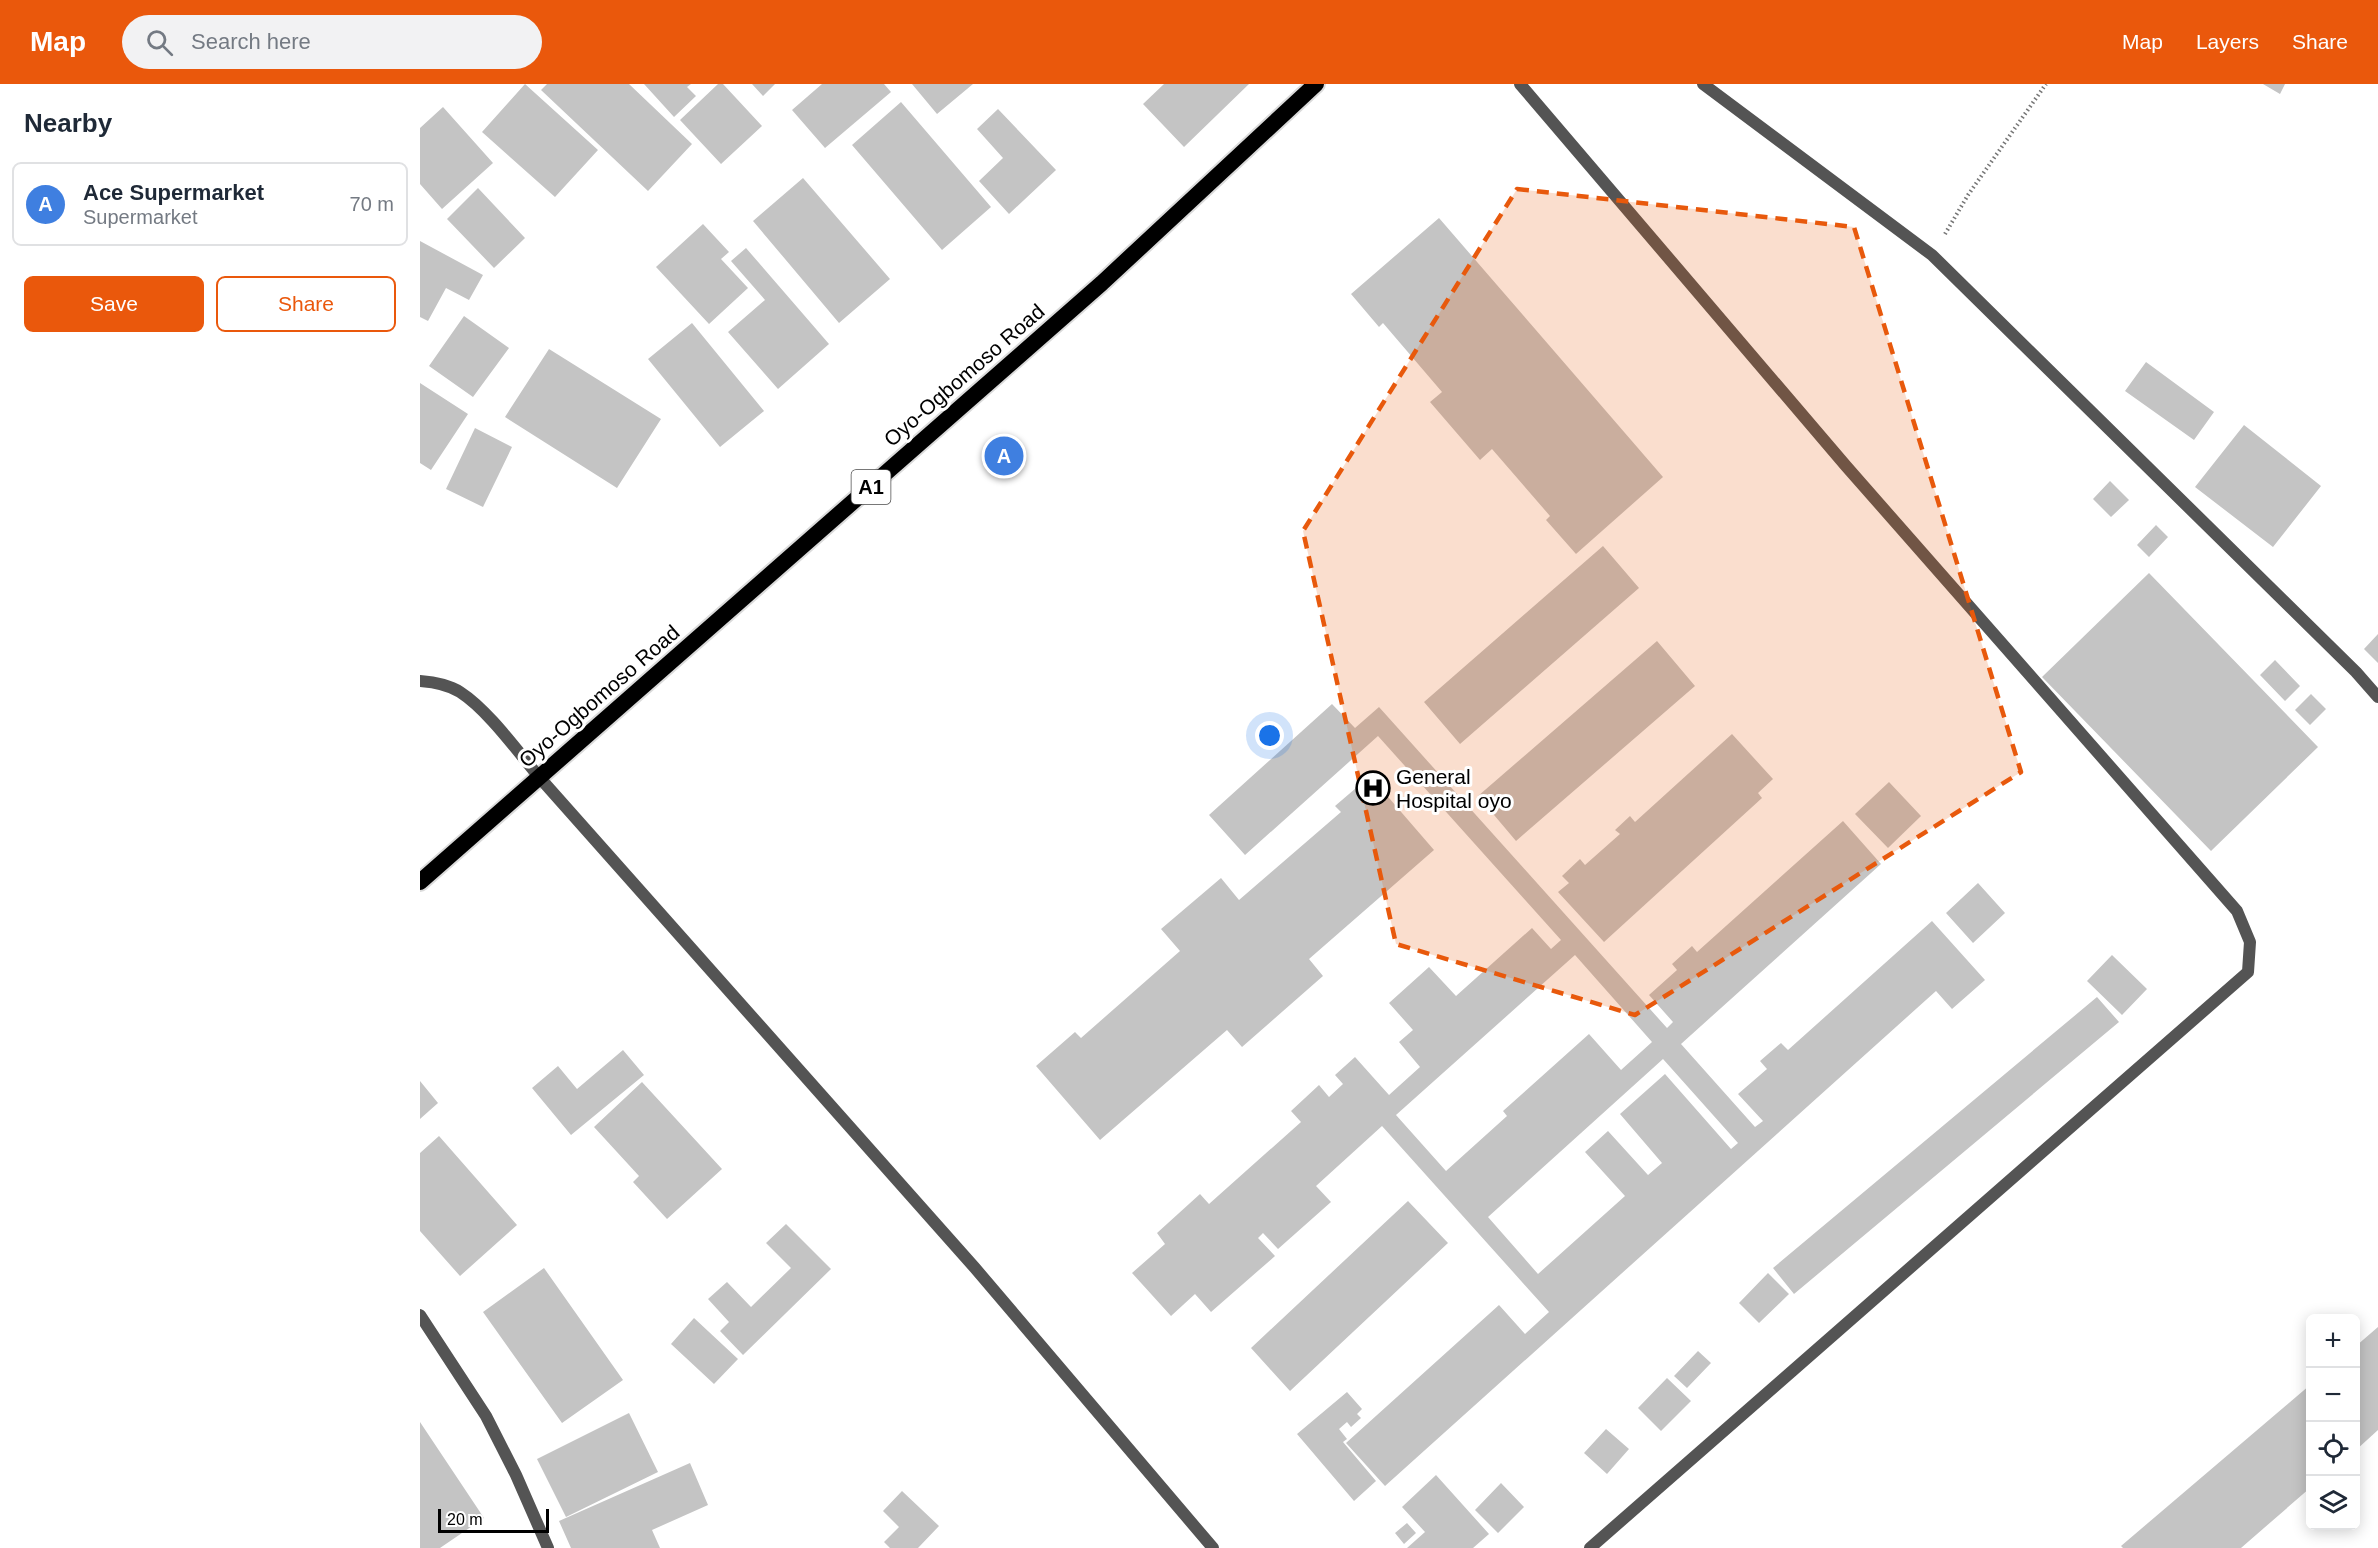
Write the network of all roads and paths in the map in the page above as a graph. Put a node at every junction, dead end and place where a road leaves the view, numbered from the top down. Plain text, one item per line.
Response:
1 (1316, 84) edge
2 (1520, 84) edge
3 (1703, 84) edge
4 (2046, 84) edge
5 (1932, 255) junction
6 (420, 681) edge
7 (2378, 697) edge
8 (540, 778) junction
9 (420, 882) edge
10 (420, 1315) edge
11 (548, 1548) edge
12 (1213, 1548) edge
13 (1590, 1548) edge

1 - 8 highway, Oyo-Ogbomoso Road / A1
2 - 13 street
3 - 5 street
4 - 5 path
5 - 7 street
6 - 8 street
8 - 9 highway, Oyo-Ogbomoso Road / A1
8 - 12 street
10 - 11 street

